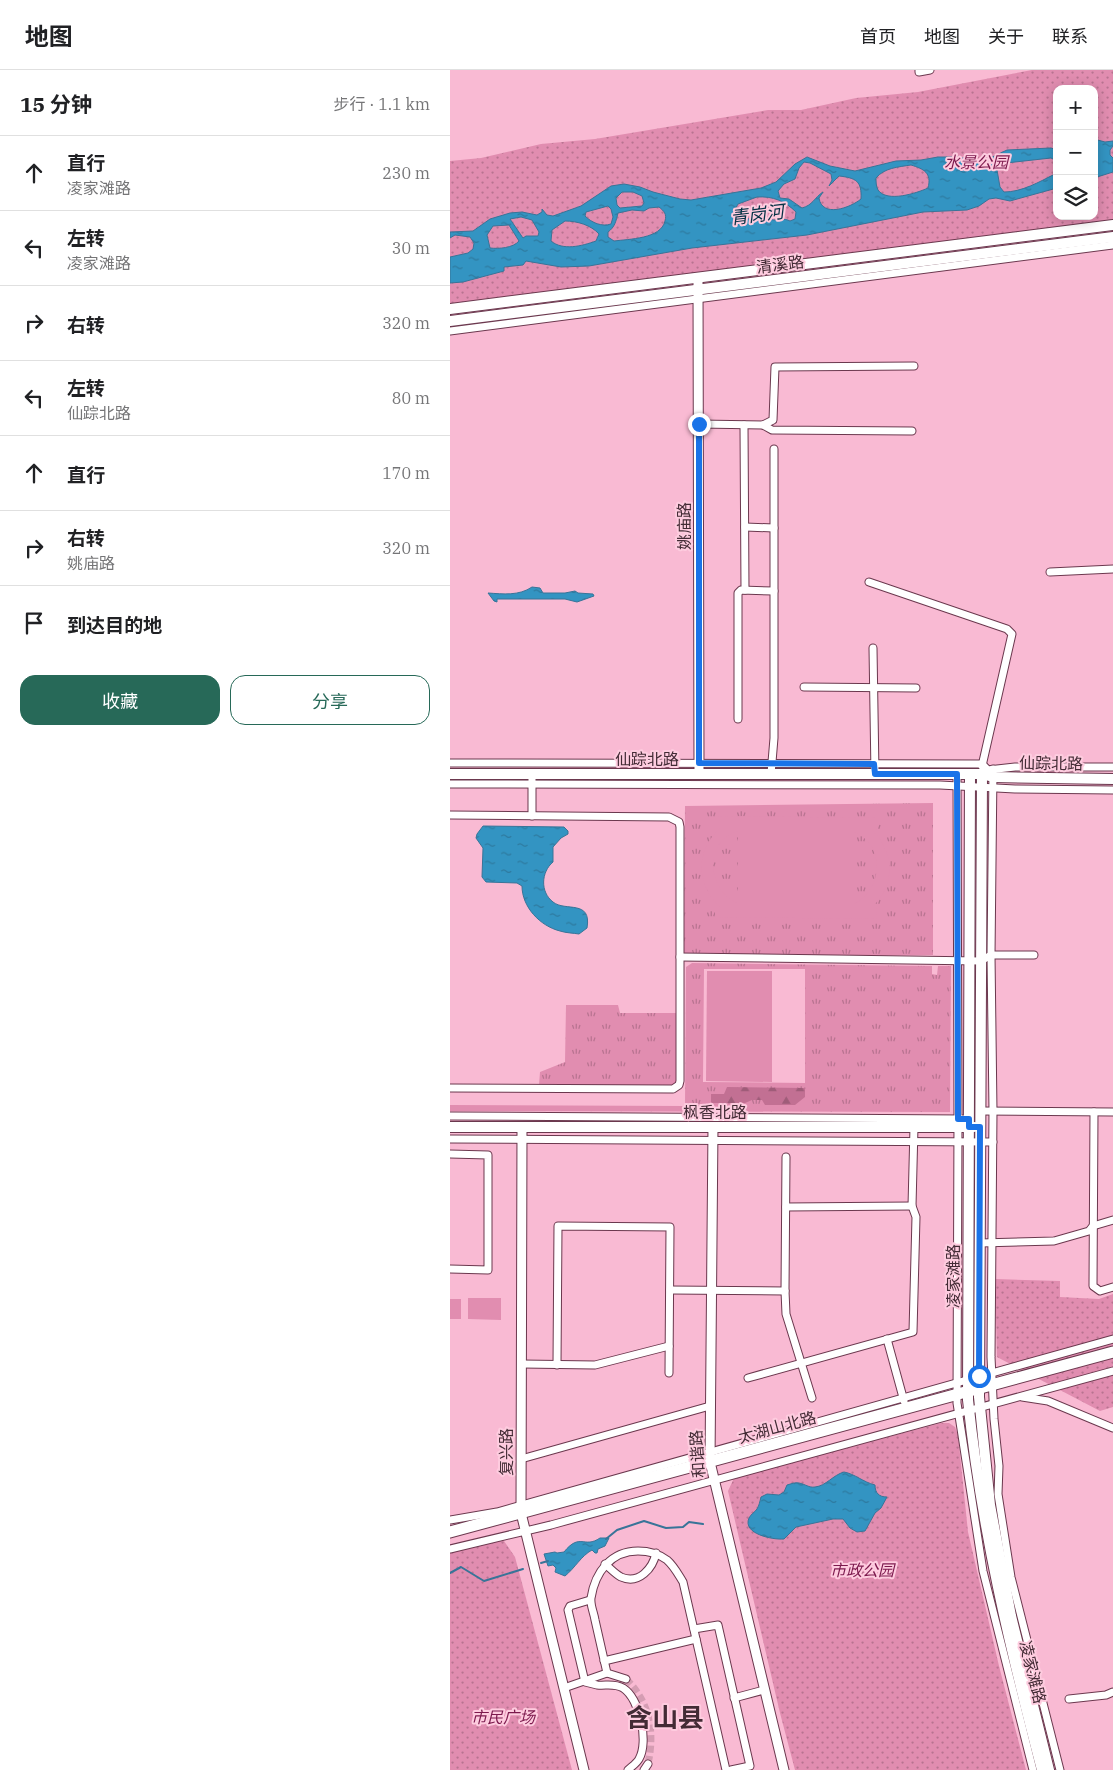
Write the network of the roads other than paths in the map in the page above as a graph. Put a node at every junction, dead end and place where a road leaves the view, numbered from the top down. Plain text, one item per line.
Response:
1 (919, 70) edge
2 (930, 70) edge
3 (1113, 225) edge
4 (1113, 237) edge
5 (1113, 245) edge
6 (948, 246) junction
7 (950, 258) junction
8 (829, 261) junction
9 (830, 273) junction
10 (698, 278) junction
11 (698, 294) junction
12 (538, 298) junction
13 (450, 309) edge
14 (540, 310) junction
15 (450, 321) edge
16 (450, 331) edge
17 (914, 366) dead end
18 (699, 424) junction
19 (744, 425) junction
20 (763, 425) junction
21 (912, 431) dead end
22 (774, 449) dead end
23 (745, 527) junction
24 (774, 528) junction
25 (1113, 569) edge
26 (1050, 572) dead end
27 (869, 582) dead end
28 (745, 590) junction
29 (774, 591) junction
30 (873, 648) dead end
31 (804, 687) dead end
32 (873, 688) junction
33 (916, 688) dead end
34 (738, 719) dead end
35 (450, 763) edge
36 (1113, 766) edge
37 (699, 769) junction
38 (771, 769) junction
39 (875, 769) junction
40 (982, 769) junction
41 (450, 774) edge
42 (532, 774) junction
43 (957, 774) junction
44 (970, 774) junction
45 (1113, 779) edge
46 (990, 780) junction
47 (450, 784) edge
48 (957, 786) junction
49 (970, 786) junction
50 (1113, 790) edge
51 (450, 815) edge
52 (532, 816) junction
53 (991, 955) junction
54 (1034, 955) dead end
55 (680, 957) junction
56 (957, 961) junction
57 (969, 961) junction
58 (981, 961) junction
59 (450, 1088) edge
60 (1094, 1112) junction
61 (1113, 1112) edge
62 (993, 1115) junction
63 (450, 1116) edge
64 (980, 1119) junction
65 (964, 1123) junction
66 (450, 1127) edge
67 (522, 1127) junction
68 (713, 1127) junction
69 (914, 1127) junction
70 (450, 1139) edge
71 (522, 1139) junction
72 (713, 1140) junction
73 (914, 1141) junction
74 (963, 1142) junction
75 (980, 1142) junction
76 (993, 1142) junction
77 (450, 1154) edge
78 (786, 1157) dead end
79 (912, 1206) junction
80 (786, 1207) junction
81 (1113, 1220) edge
82 (1093, 1226) junction
83 (980, 1243) junction
84 (992, 1244) junction
85 (450, 1269) edge
86 (1113, 1286) edge
87 (670, 1290) junction
88 (711, 1290) junction
89 (785, 1291) junction
90 (887, 1339) junction
91 (1113, 1339) edge
92 (669, 1346) junction
93 (1113, 1352) edge
94 (1113, 1360) edge
95 (802, 1363) junction
96 (522, 1364) junction
97 (557, 1365) junction
98 (1113, 1370) edge
99 (992, 1372) junction
100 (669, 1373) dead end
101 (979, 1376) junction
102 (748, 1378) dead end
103 (968, 1379) junction
104 (957, 1382) junction
105 (993, 1394) junction
106 (1019, 1396) junction
107 (903, 1397) junction
108 (812, 1398) dead end
109 (968, 1401) junction
110 (710, 1406) junction
111 (907, 1409) junction
112 (1113, 1428) edge
113 (522, 1459) junction
114 (711, 1466) junction
115 (522, 1518) junction
116 (450, 1520) edge
117 (450, 1532) edge
118 (450, 1540) edge
119 (450, 1549) edge
120 (656, 1553) junction
121 (605, 1564) junction
122 (590, 1600) junction
123 (694, 1629) junction
124 (696, 1639) junction
125 (604, 1661) junction
126 (607, 1673) junction
127 (626, 1679) tunnel mouth
128 (586, 1682) junction
129 (564, 1688) junction
130 (764, 1690) junction
131 (1113, 1692) edge
132 (734, 1698) junction
133 (1068, 1699) dead end
134 (584, 1770) edge
135 (628, 1770) edge
136 (726, 1770) edge
137 (731, 1770) edge
138 (784, 1770) edge
139 (1033, 1770) edge
140 (1042, 1770) edge
141 (1049, 1770) edge
142 (1060, 1770) edge

1 - 2 street
3 - 6 main road, 清溪路
4 - 7 main road, 清溪路
5 - 11 street
6 - 7 main road
6 - 8 main road, 清溪路
7 - 9 main road, 清溪路
8 - 9 main road
8 - 10 main road, 清溪路
9 - 11 main road, 清溪路
10 - 11 street, 姚庙路
10 - 12 main road, 清溪路
11 - 14 main road, 清溪路
11 - 16 street
11 - 18 street, 姚庙路
12 - 13 main road, 清溪路
12 - 14 main road
14 - 15 main road, 清溪路
17 - 20 street
18 - 19 street
18 - 37 street, 姚庙路
19 - 20 street
19 - 23 street
20 - 21 street
22 - 24 street
23 - 24 street
23 - 28 street
24 - 29 street
25 - 26 street
27 - 40 street
28 - 29 street
28 - 34 street
29 - 38 street
30 - 32 street
31 - 32 street
32 - 33 street
32 - 39 street
35 - 37 street
36 - 46 street
37 - 38 main road, 仙踪北路
37 - 42 main road, 仙踪北路
38 - 39 main road, 仙踪北路
39 - 40 street
39 - 43 main road, 仙踪北路
40 - 44 main road, 仙踪北路
40 - 46 main road, 仙踪北路
41 - 42 main road, 仙踪北路
42 - 52 street
43 - 44 main road, 仙踪北路
43 - 48 street
44 - 49 main road, 凌家滩路
45 - 46 main road, 仙踪北路
46 - 49 street
46 - 50 street
46 - 53 street
46 - 58 main road, 凌家滩路
47 - 48 street
48 - 49 street
48 - 56 street
49 - 57 main road, 凌家滩路
51 - 52 street
52 - 55 street
53 - 54 street
53 - 58 street
53 - 62 street
55 - 56 street
55 - 59 street
56 - 57 street
56 - 65 street
57 - 58 street
57 - 65 main road, 凌家滩路
58 - 64 main road, 凌家滩路
60 - 61 street
60 - 62 street
60 - 82 street
62 - 64 street
62 - 76 street
63 - 65 street
64 - 65 main road, 枫香北路
64 - 75 main road, 凌家滩路
65 - 69 main road, 枫香北路
65 - 74 main road, 凌家滩路
66 - 67 main road, 枫香北路
67 - 68 main road, 枫香北路
67 - 71 street, 复兴路
68 - 69 main road, 枫香北路
68 - 72 street, 和谐路
69 - 73 street
70 - 71 street
71 - 72 street
71 - 96 street, 复兴路
72 - 73 street
72 - 88 street, 和谐路
73 - 74 street
73 - 79 street
74 - 75 street
74 - 103 main road, 凌家滩路
74 - 104 street
75 - 76 street
75 - 83 main road, 凌家滩路
76 - 84 street
77 - 85 street
78 - 80 street
79 - 80 street
79 - 90 street
80 - 89 street
81 - 82 street
82 - 84 street
82 - 86 street
83 - 84 street
83 - 101 main road, 凌家滩路
84 - 99 street
87 - 88 street
87 - 92 street
87 - 97 street
88 - 89 street
88 - 110 street, 和谐路
89 - 95 street
90 - 95 street
90 - 107 street
91 - 99 street
92 - 97 street
92 - 100 street
93 - 105 main road, 太湖山北路
94 - 105 main road, 太湖山北路
95 - 102 street
95 - 108 street
96 - 97 street
96 - 113 street, 复兴路
98 - 106 street
99 - 101 street
99 - 105 street
101 - 103 street
101 - 109 main road, 凌家滩路
103 - 104 street
103 - 109 main road, 凌家滩路
104 - 107 street
104 - 109 street
105 - 106 street
105 - 109 main road, 太湖山北路
105 - 109 street
105 - 142 street
106 - 112 street
107 - 111 street
107 - 114 street
109 - 111 main road, 太湖山北路
109 - 114 main road, 太湖山北路
109 - 139 street
109 - 140 main road, 凌家滩路
109 - 141 main road, 凌家滩路
110 - 113 street
110 - 114 street, 和谐路
111 - 114 main road, 太湖山北路
113 - 115 street, 复兴路
114 - 115 main road, 太湖山北路
114 - 115 street
114 - 130 street, 和谐路
115 - 116 street
115 - 117 main road, 太湖山北路
115 - 118 main road, 太湖山北路
115 - 119 street
115 - 129 street, 复兴路
120 - 121 street
120 - 121 street
120 - 123 street
121 - 122 street
122 - 125 street
122 - 128 street
123 - 124 street
123 - 132 street
124 - 125 street
124 - 136 street
125 - 126 street
126 - 127 street
126 - 128 street
128 - 129 street
128 - 135 street
129 - 134 street, 复兴路
130 - 132 street
130 - 138 street, 和谐路
131 - 133 street
132 - 137 street

